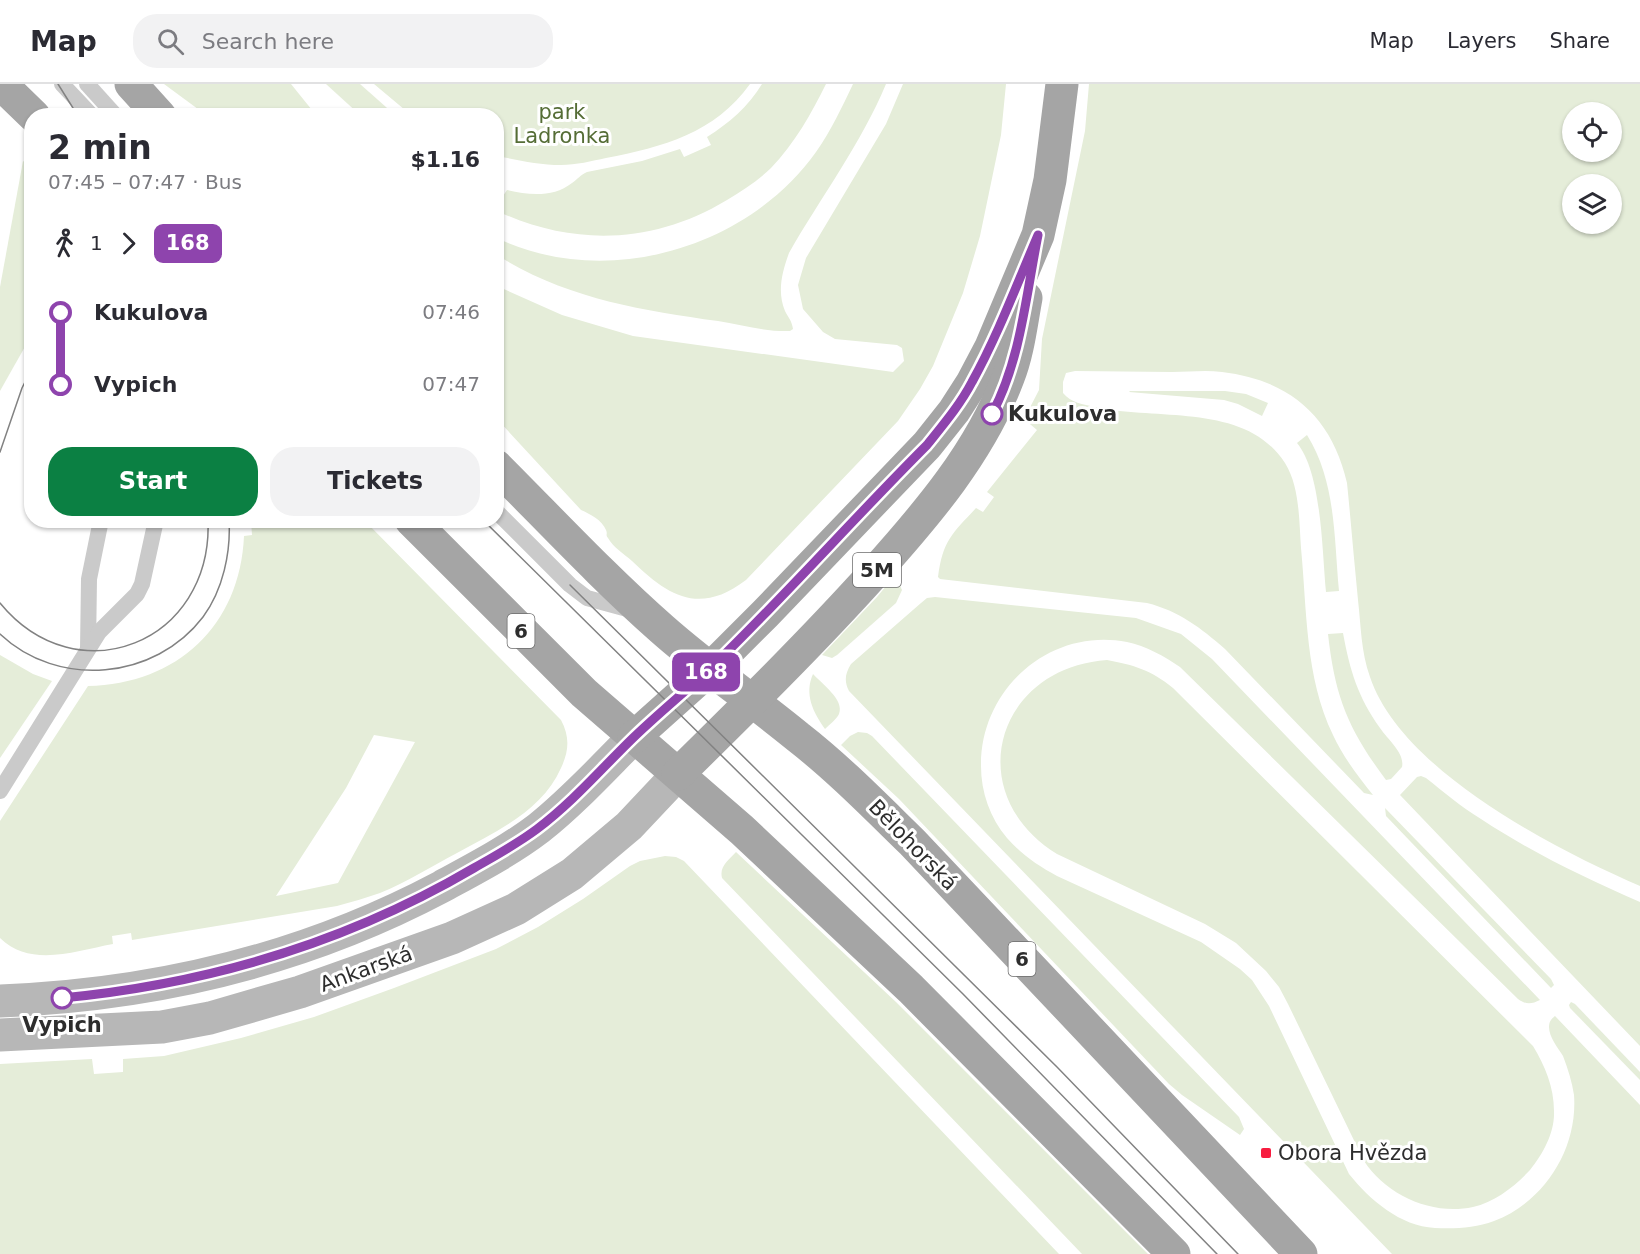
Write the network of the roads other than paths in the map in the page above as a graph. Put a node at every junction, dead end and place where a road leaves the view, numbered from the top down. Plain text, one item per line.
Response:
1 (2, 84) edge
2 (62, 84) edge
3 (81, 84) edge
4 (87, 84) edge
5 (131, 84) edge
6 (1062, 84) edge
7 (25, 108) edge
8 (84, 108) edge
9 (94, 108) edge
10 (109, 108) edge
11 (153, 108) edge
12 (1038, 235) junction
13 (504, 474) edge
14 (504, 519) edge
15 (99, 528) edge
16 (154, 528) edge
17 (419, 528) edge
18 (662, 629) junction
19 (88, 650) junction
20 (710, 669) junction
21 (751, 701) junction
22 (634, 737) junction
23 (678, 774) junction
24 (0, 791) edge
25 (0, 1001) edge
26 (0, 1035) edge
27 (1174, 1254) edge
28 (1302, 1254) edge

1 - 7 main road
2 - 8 lane
3 - 9 lane
4 - 10 lane
5 - 11 main road
6 - 12 main road, 5M
12 - 20 main road, 5M
12 - 21 main road, 5M
13 - 18 main road, Bělohorská / 6
14 - 18 lane
15 - 19 lane
16 - 19 lane
17 - 22 main road, 6
18 - 20 main road, Bělohorská / 6
19 - 24 lane
20 - 21 main road, Bělohorská / 6
20 - 22 main road, 5M
21 - 23 main road, 5M
21 - 28 main road, Bělohorská / 6
22 - 23 main road, 6
22 - 25 street, Ankarská
23 - 26 street, Ankarská
23 - 27 main road, 6

